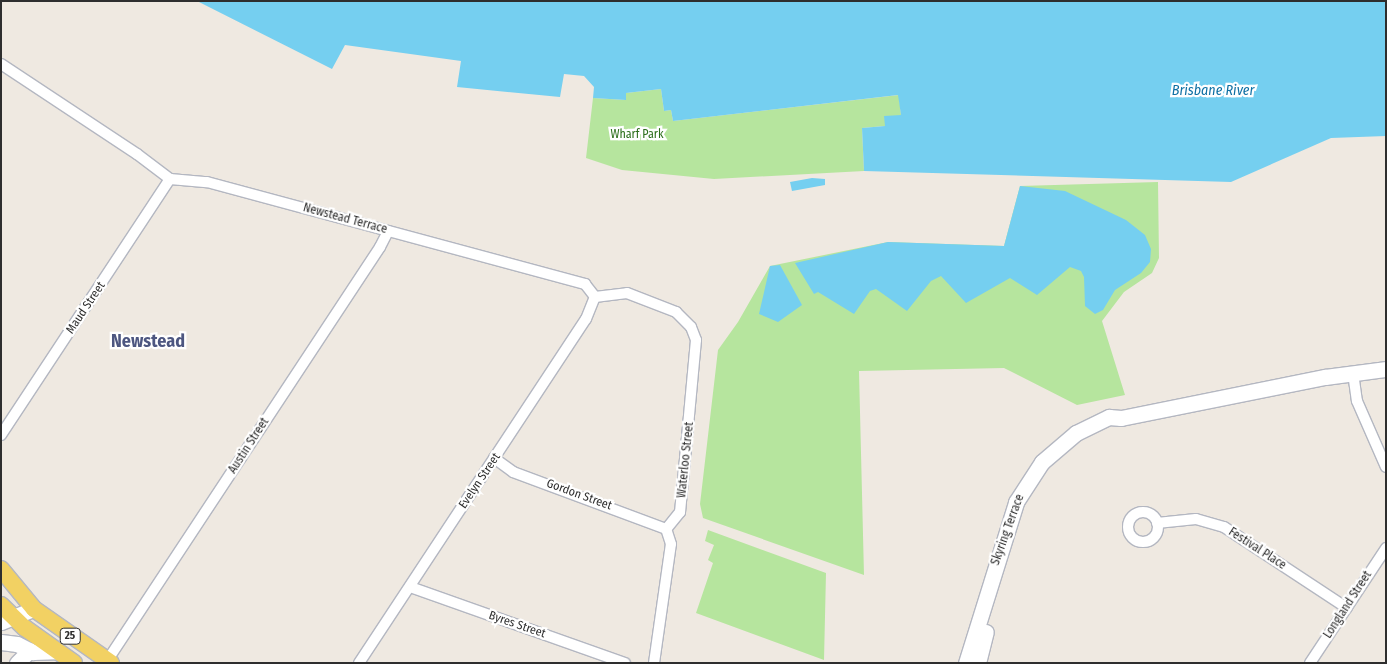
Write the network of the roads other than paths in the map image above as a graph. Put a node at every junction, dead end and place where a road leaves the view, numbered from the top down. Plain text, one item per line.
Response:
1 (1, 64) edge
2 (170, 180) junction
3 (388, 230) junction
4 (595, 297) junction
5 (1386, 370) edge
6 (1386, 377) edge
7 (1354, 378) junction
8 (1121, 418) junction
9 (1, 435) edge
10 (494, 458) junction
11 (1386, 467) edge
12 (1157, 523) dead end
13 (666, 529) junction
14 (1386, 548) edge
15 (1, 570) edge
16 (410, 587) junction
17 (1347, 608) junction
18 (34, 609) junction
19 (5, 615) edge
20 (1, 642) edge
21 (30, 650) junction
22 (56, 651) junction
23 (109, 662) edge
24 (17, 663) edge
25 (74, 663) edge
26 (359, 663) edge
27 (625, 663) edge
28 (654, 663) edge
29 (966, 663) edge
30 (978, 663) edge
31 (1310, 663) edge

1 - 2 street
2 - 3 street, Newstead Terrace
2 - 9 street, Maud Street
3 - 4 street, Newstead Terrace
3 - 23 street, Austin Street
4 - 10 street, Evelyn Street
4 - 13 street, Waterloo Street
5 - 7 street, Skyring Terrace
6 - 7 street, Skyring Terrace
7 - 8 street, Skyring Terrace
7 - 11 street
8 - 29 street, Skyring Terrace
8 - 30 street, Skyring Terrace
10 - 13 street, Gordon Street
10 - 16 street, Evelyn Street
12 - 17 street, Festival Place
13 - 28 street
14 - 17 street, Longland Street
15 - 18 main road, 25
16 - 26 street, Evelyn Street
16 - 27 street, Byres Street
17 - 31 street, Longland Street
18 - 19 street
18 - 23 main road, 25
19 - 22 main road, 25
20 - 21 street
21 - 22 street
21 - 24 street
22 - 25 main road, 25

